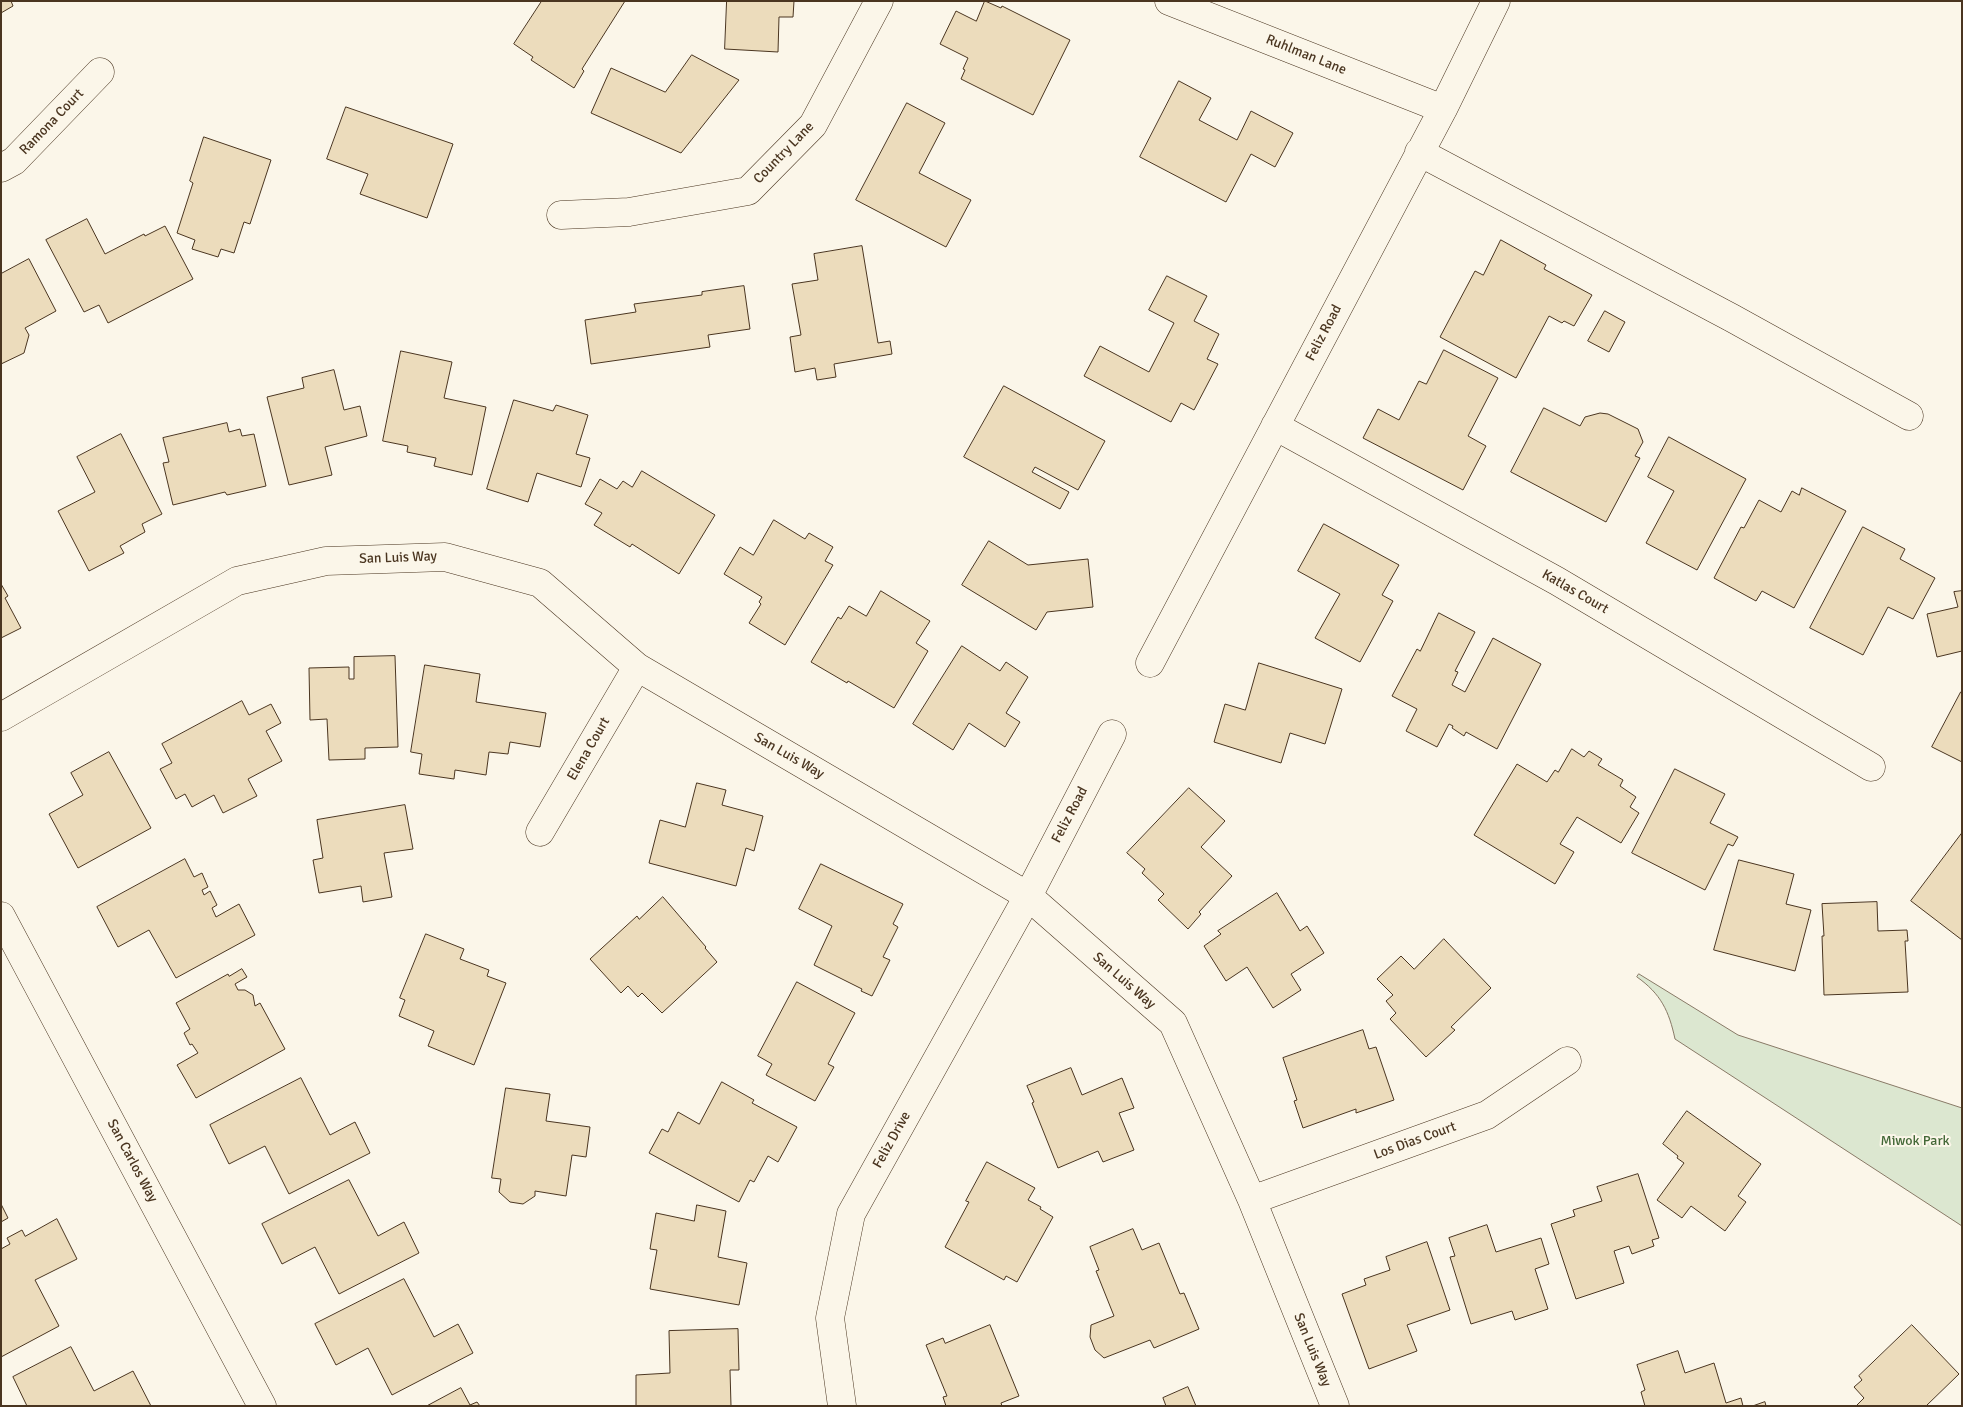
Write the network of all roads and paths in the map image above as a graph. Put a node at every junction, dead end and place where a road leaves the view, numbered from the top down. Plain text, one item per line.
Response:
1 (879, 1) edge
2 (1169, 1) edge
3 (1496, 1) edge
4 (100, 72) dead end
5 (1442, 109) junction
6 (1419, 152) junction
7 (1, 168) edge
8 (561, 215) dead end
9 (1910, 416) dead end
10 (1275, 426) junction
11 (1150, 663) dead end
12 (637, 667) junction
13 (1, 716) edge
14 (1112, 734) dead end
15 (1871, 767) dead end
16 (540, 832) dead end
17 (1028, 896) junction
18 (1, 916) edge
19 (1567, 1061) dead end
20 (1252, 1200) junction
21 (262, 1406) edge
22 (842, 1406) edge
23 (1335, 1406) edge

1 - 8 street, Country Lane
2 - 5 street, Ruhlman Lane
3 - 5 street, Feliz Road
4 - 7 street, Ramona Court
5 - 6 street, Feliz Road
6 - 9 street
6 - 10 street, Feliz Road
10 - 11 street, Feliz Road
10 - 15 street, Katlas Court
12 - 13 street, San Luis Way
12 - 16 street, Elena Court
12 - 17 street, San Luis Way
14 - 17 street, Feliz Road
17 - 20 street, San Luis Way
17 - 22 street, Feliz Drive
18 - 21 street, San Carlos Way
19 - 20 street, Los Dias Court
20 - 23 street, San Luis Way

